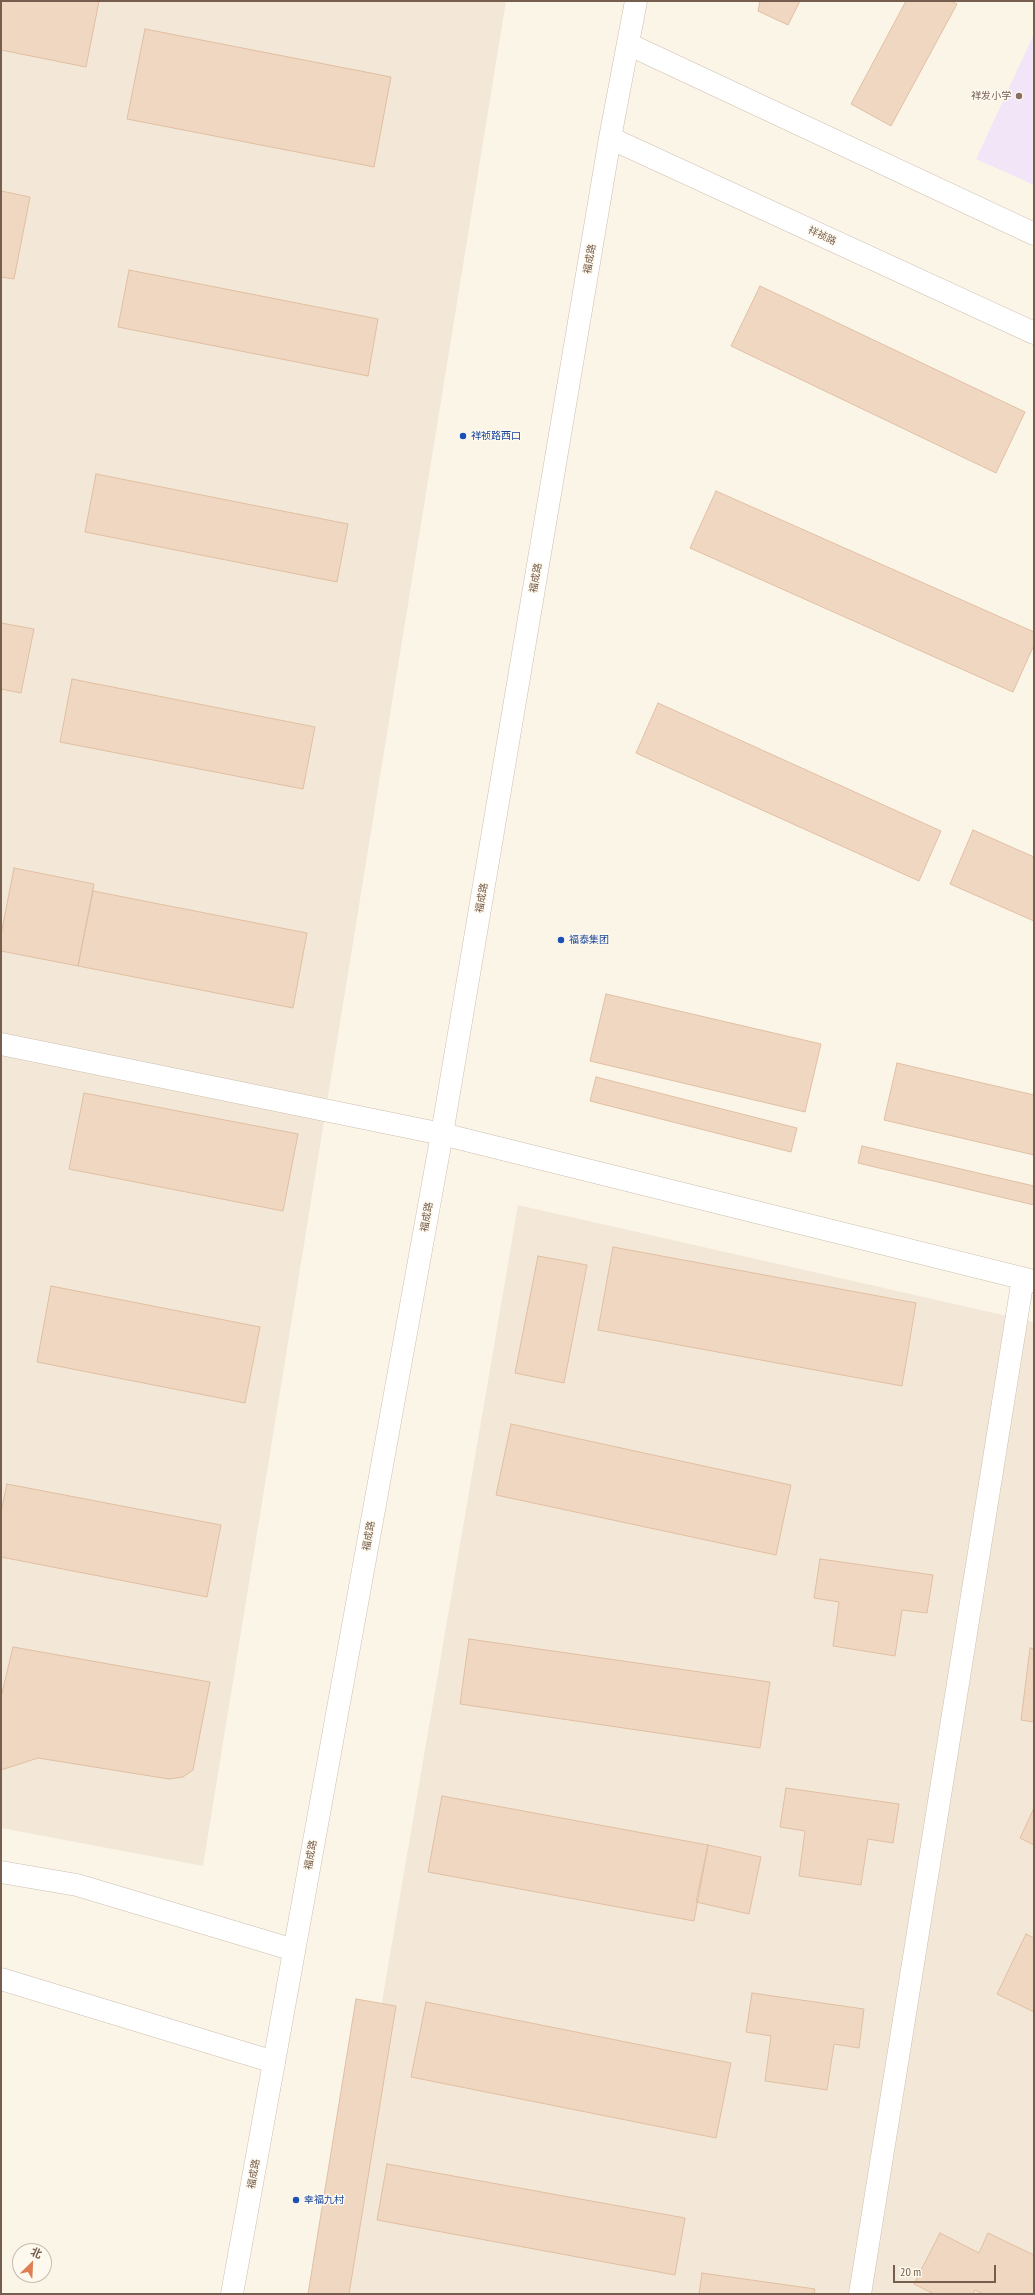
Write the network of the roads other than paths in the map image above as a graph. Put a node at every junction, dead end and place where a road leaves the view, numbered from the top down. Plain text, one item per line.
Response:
1 (636, 1) edge
2 (628, 44) junction
3 (610, 138) junction
4 (1034, 234) edge
5 (1034, 333) edge
6 (1, 1044) edge
7 (442, 1134) junction
8 (1028, 1279) edge
9 (1, 1872) edge
10 (294, 1950) junction
11 (1, 1979) edge
12 (274, 2062) junction
13 (232, 2294) edge
14 (860, 2294) edge

1 - 2 street, 福成路
2 - 3 street, 福成路
2 - 4 street
3 - 5 street, 祥祯路
3 - 7 street, 福成路
6 - 7 street
7 - 8 street
7 - 10 street, 福成路
8 - 14 street
9 - 10 street
10 - 12 street, 福成路
11 - 12 street
12 - 13 street, 福成路

